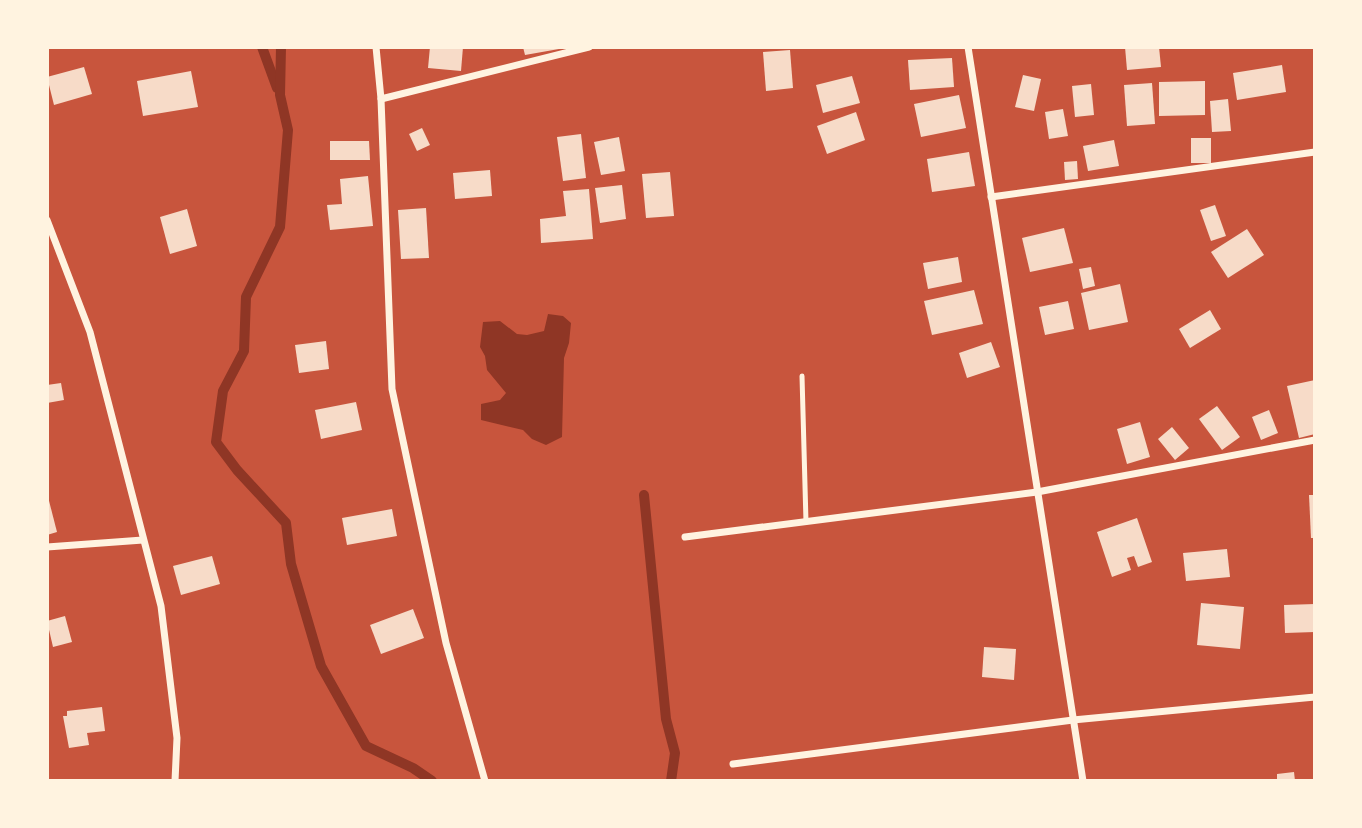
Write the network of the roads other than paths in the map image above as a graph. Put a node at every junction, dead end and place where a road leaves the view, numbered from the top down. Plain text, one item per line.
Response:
1 (376, 47) edge
2 (589, 47) edge
3 (968, 47) edge
4 (381, 99) junction
5 (1315, 152) edge
6 (991, 197) junction
7 (47, 220) edge
8 (802, 376) dead end
9 (1315, 440) edge
10 (1038, 492) junction
11 (806, 522) junction
12 (685, 537) dead end
13 (143, 540) junction
14 (47, 547) edge
15 (1315, 697) edge
16 (1073, 720) junction
17 (733, 764) dead end
18 (175, 781) edge
19 (485, 781) edge
20 (1083, 781) edge

1 - 4 street
2 - 4 street
3 - 6 street
4 - 19 street
5 - 6 street
6 - 10 street
7 - 13 street
8 - 11 lane
9 - 10 street
10 - 11 street
10 - 16 street
11 - 12 street
13 - 14 street
13 - 18 street
15 - 16 street
16 - 17 street
16 - 20 street

